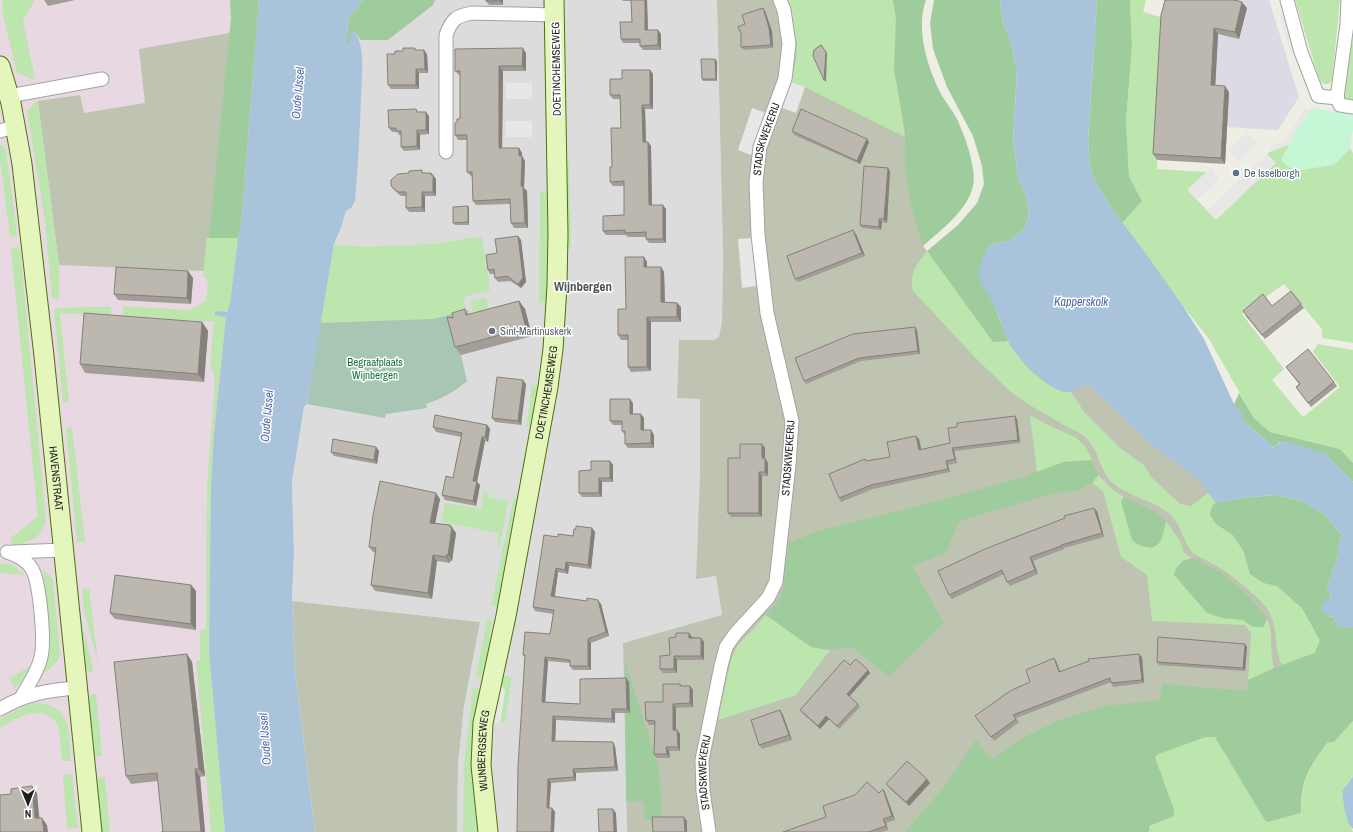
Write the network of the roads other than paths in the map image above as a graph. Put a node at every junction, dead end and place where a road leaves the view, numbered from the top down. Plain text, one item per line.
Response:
1 (780, 0) edge
2 (1287, 0) edge
3 (1348, 0) edge
4 (555, 7) edge
5 (0, 66) edge
6 (102, 79) dead end
7 (9, 96) junction
8 (1337, 98) junction
9 (1353, 107) edge
10 (8, 129) edge
11 (446, 152) dead end
12 (64, 550) junction
13 (4, 552) edge
14 (495, 670) joint
15 (77, 688) junction
16 (21, 698) junction
17 (0, 709) edge
18 (92, 832) edge
19 (488, 832) edge
20 (709, 832) edge

1 - 20 street, STADSKWEKERIJ
2 - 8 street
3 - 8 street
4 - 11 street, DOETINCHEMSEWEG
4 - 14 street, DOETINCHEMSEWEG
5 - 7 street, HAVENSTRAAT
6 - 7 street
7 - 10 street, HAVENSTRAAT
8 - 9 street
10 - 12 street, HAVENSTRAAT
12 - 13 street
12 - 15 street, HAVENSTRAAT
13 - 16 street
14 - 19 street, WIJNBERGSEWEG
15 - 16 street
15 - 18 street, HAVENSTRAAT
16 - 17 street

